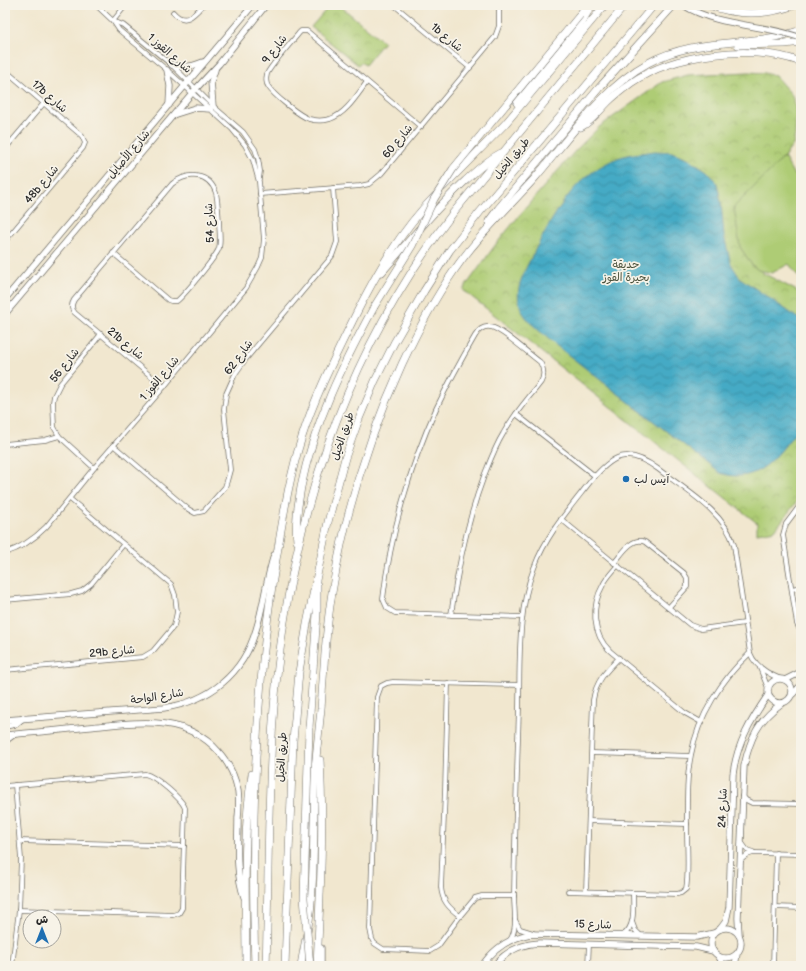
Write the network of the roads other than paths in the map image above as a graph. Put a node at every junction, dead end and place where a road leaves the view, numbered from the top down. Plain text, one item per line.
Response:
1 (96, 5) edge
2 (126, 5) edge
3 (203, 5) edge
4 (253, 5) edge
5 (266, 5) edge
6 (394, 5) edge
7 (499, 5) edge
8 (586, 5) edge
9 (592, 5) edge
10 (605, 5) edge
11 (625, 5) edge
12 (654, 5) edge
13 (674, 5) edge
14 (683, 5) edge
15 (709, 5) edge
16 (795, 5) edge
17 (173, 12) dead end
18 (113, 21) junction
19 (801, 30) edge
20 (801, 38) edge
21 (801, 42) edge
22 (700, 45) junction
23 (207, 60) junction
24 (801, 62) edge
25 (219, 64) junction
26 (172, 65) junction
27 (470, 68) junction
28 (5, 70) edge
29 (167, 70) junction
30 (188, 81) junction
31 (367, 82) junction
32 (184, 86) junction
33 (196, 89) junction
34 (192, 94) junction
35 (44, 103) junction
36 (169, 105) junction
37 (211, 107) junction
38 (174, 115) junction
39 (421, 127) junction
40 (576, 130) junction
41 (82, 136) joint
42 (484, 147) junction
43 (5, 149) edge
44 (505, 151) junction
45 (333, 188) junction
46 (260, 194) junction
47 (482, 234) junction
48 (5, 241) edge
49 (113, 253) junction
50 (372, 283) junction
51 (5, 300) edge
52 (75, 313) joint
53 (5, 314) edge
54 (101, 334) junction
55 (164, 387) junction
56 (516, 414) junction
57 (59, 436) junction
58 (5, 444) edge
59 (113, 446) junction
60 (94, 468) junction
61 (595, 476) junction
62 (70, 499) junction
63 (801, 504) edge
64 (561, 519) junction
65 (280, 540) junction
66 (123, 545) junction
67 (298, 549) junction
68 (5, 553) edge
69 (616, 564) junction
70 (317, 572) junction
71 (801, 588) edge
72 (792, 589) junction
73 (5, 600) edge
74 (668, 608) junction
75 (451, 616) junction
76 (522, 617) junction
77 (744, 623) junction
78 (801, 632) edge
79 (750, 653) junction
80 (619, 658) junction
81 (759, 666) junction
82 (5, 670) edge
83 (801, 672) edge
84 (783, 679) junction
85 (448, 683) junction
86 (519, 685) junction
87 (801, 685) edge
88 (768, 688) junction
89 (793, 694) junction
90 (768, 695) junction
91 (781, 704) junction
92 (23, 718) junction
93 (5, 720) edge
94 (701, 722) junction
95 (5, 726) edge
96 (16, 734) junction
97 (5, 735) edge
98 (318, 740) junction
99 (5, 742) edge
100 (257, 750) junction
101 (592, 753) junction
102 (690, 756) junction
103 (15, 785) junction
104 (5, 786) edge
105 (742, 796) junction
106 (801, 804) edge
107 (590, 821) junction
108 (687, 824) junction
109 (20, 841) junction
110 (741, 842) junction
111 (184, 846) junction
112 (753, 853) junction
113 (776, 854) junction
114 (801, 854) edge
115 (740, 861) junction
116 (568, 891) dead end
117 (586, 891) junction
118 (633, 893) junction
119 (514, 896) junction
120 (245, 900) junction
121 (775, 907) junction
122 (801, 908) edge
123 (19, 910) junction
124 (460, 916) junction
125 (514, 918) junction
126 (319, 920) junction
127 (632, 921) junction
128 (720, 929) junction
129 (535, 933) junction
130 (714, 933) junction
131 (622, 935) junction
132 (739, 935) junction
133 (642, 936) junction
134 (510, 941) junction
135 (589, 944) junction
136 (712, 951) junction
137 (737, 954) junction
138 (718, 957) junction
139 (12, 966) edge
140 (246, 966) edge
141 (255, 966) edge
142 (266, 966) edge
143 (286, 966) edge
144 (301, 966) edge
145 (310, 966) edge
146 (317, 966) edge
147 (321, 966) edge
148 (482, 966) edge
149 (494, 966) edge
150 (588, 966) edge
151 (724, 966) edge
152 (735, 966) edge
153 (773, 966) edge

1 - 18 street, شارع القوز 1
2 - 18 street
3 - 17 street
4 - 23 street, شارع الأصايل
5 - 25 street, شارع الأصايل
6 - 27 street, 1b شارع
7 - 27 street, شارع 60
8 - 67 highway, bridge
9 - 42 highway
10 - 42 highway
11 - 44 highway, طريق الخيل
12 - 70 highway, طريق الخيل
13 - 47 highway
14 - 20 street, bridge
15 - 16 highway
18 - 26 street, شارع القوز 1
18 - 29 street, شارع القوز 1
19 - 22 highway
21 - 22 highway
22 - 40 highway
23 - 26 street
23 - 30 street, شارع الأصايل
24 - 40 highway
25 - 33 street, شارع الأصايل
25 - 37 street
26 - 30 street, شارع القوز 1
27 - 39 street, شارع 60
28 - 35 street, 17b شارع
29 - 32 street, شارع القوز 1
29 - 36 street
30 - 32 street, شارع الأصايل
30 - 33 street, شارع القوز 1
31 - 31 street, شارع 9
31 - 39 street, شارع 9
32 - 34 street, شارع القوز 1
32 - 36 street, شارع الأصايل
33 - 34 street, شارع الأصايل
33 - 37 street, شارع القوز 1
34 - 37 street, شارع القوز 1
34 - 38 street, شارع الأصايل
35 - 41 street, 17b شارع
35 - 43 street
36 - 51 street, شارع الأصايل
37 - 38 street
37 - 46 street, شارع القوز 1
38 - 53 street, شارع الأصايل
39 - 45 street, شارع 60
40 - 47 highway
41 - 48 street, 48b شارع
42 - 50 highway
44 - 50 highway
44 - 67 highway, طريق الخيل
45 - 46 street, شارع 60
45 - 59 street, شارع 62
46 - 55 street, شارع القوز 1
47 - 98 highway
49 - 49 street, شارع 54
49 - 52 street, شارع 54
50 - 65 highway
52 - 54 street, 21b شارع
54 - 55 street, 21b شارع
54 - 57 street, شارع 56
55 - 59 street, شارع القوز 1
56 - 61 street
56 - 75 street
56 - 75 street
57 - 58 street
57 - 60 street
59 - 60 street, شارع القوز 1
60 - 62 street, شارع القوز 1
61 - 64 street
61 - 77 street
62 - 66 street, 29b شارع
62 - 68 street, شارع القوز 1
63 - 72 street
64 - 69 street
64 - 76 street
65 - 92 street, شارع الواحة
65 - 100 highway
66 - 73 street
66 - 82 street, 29b شارع
67 - 142 highway, طريق الخيل
69 - 74 street
69 - 74 street
69 - 80 street
70 - 143 highway, طريق الخيل
70 - 145 highway, bridge
71 - 72 street
72 - 78 street
74 - 77 street
75 - 76 street
76 - 86 street
77 - 79 street
79 - 81 street
79 - 94 street
80 - 94 street
80 - 101 street
81 - 84 street
81 - 88 street
83 - 84 street
84 - 88 street
84 - 89 street
85 - 86 street
85 - 124 street
85 - 124 street
86 - 119 street
87 - 89 street
88 - 90 street
89 - 91 street
90 - 91 street
90 - 128 street, شارع 24
91 - 105 street, شارع 24
92 - 93 street, شارع الواحة
92 - 95 street
94 - 102 street
96 - 97 street, شارع الواحة
96 - 99 street
96 - 120 street, شارع الواحة
98 - 126 highway
98 - 144 highway
100 - 120 highway
100 - 141 highway
101 - 102 street
101 - 107 street
102 - 108 street
103 - 104 street
103 - 109 street
103 - 111 street
105 - 106 street
105 - 110 street, شارع 24
107 - 108 street
107 - 117 street
108 - 118 street
109 - 111 street
109 - 123 street
110 - 112 street
110 - 115 street, شارع 24
111 - 123 street
112 - 113 street
112 - 115 street
113 - 114 street
113 - 121 street
115 - 132 street, شارع 24
116 - 117 street
117 - 118 street
118 - 127 street
119 - 124 street
119 - 125 street
120 - 140 highway
121 - 122 street
121 - 153 street
123 - 139 street
125 - 129 street
125 - 134 street
126 - 146 highway
126 - 147 street
127 - 131 street
127 - 133 street
128 - 130 street
128 - 132 street
129 - 131 street, شارع 15
129 - 134 street, شارع 15
130 - 133 street, شارع 15
130 - 136 street
131 - 133 street, شارع 15
132 - 137 street
134 - 148 street, شارع 15
135 - 136 street, شارع 15
135 - 149 street, شارع 15
135 - 150 street
136 - 138 street
137 - 138 street
137 - 152 street
138 - 151 street

